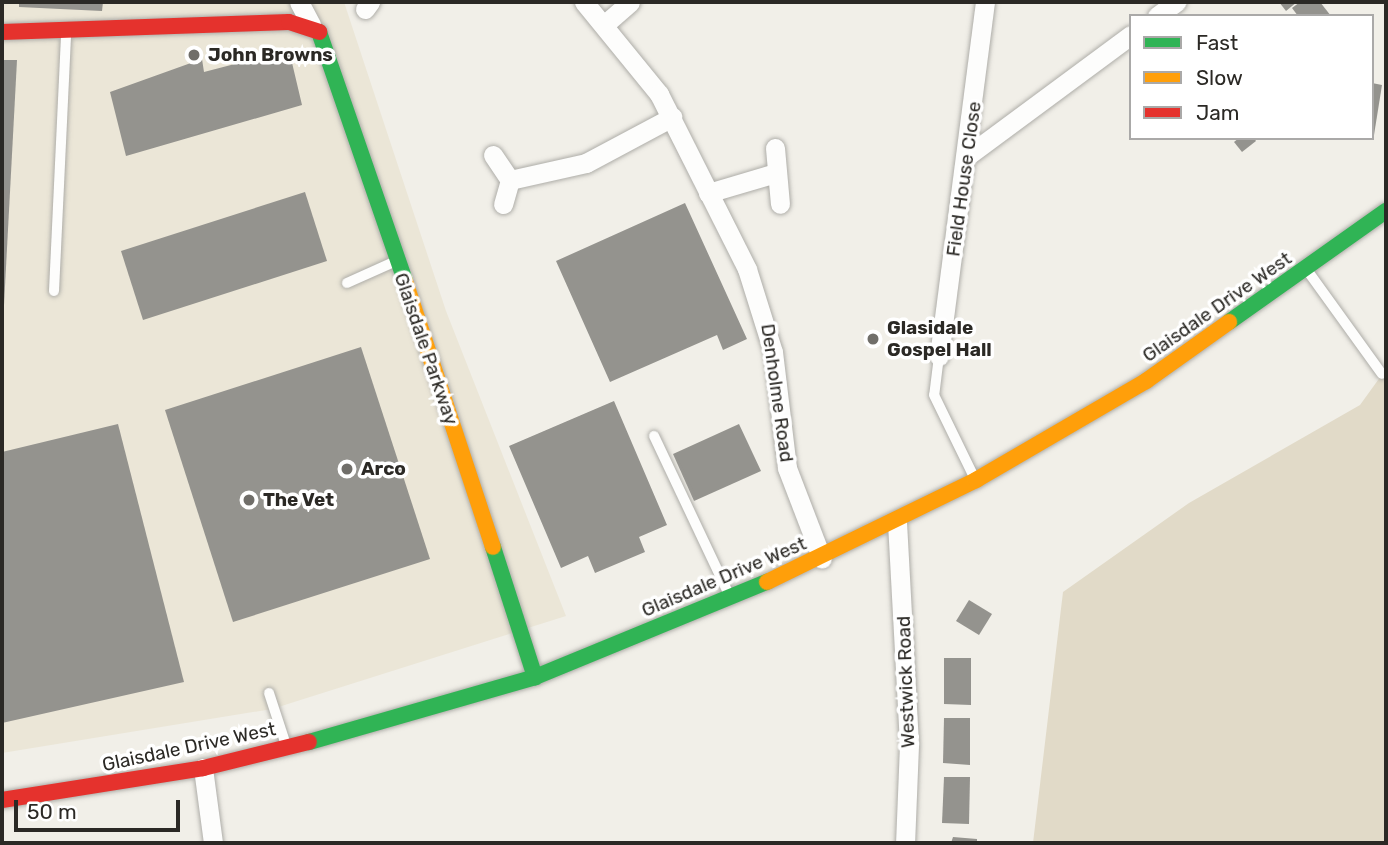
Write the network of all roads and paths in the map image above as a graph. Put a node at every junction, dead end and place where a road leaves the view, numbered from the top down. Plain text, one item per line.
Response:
1 (299, 2) edge
2 (584, 2) edge
3 (629, 2) edge
4 (985, 2) edge
5 (604, 24) junction
6 (311, 25) junction
7 (2, 33) edge
8 (66, 34) junction
9 (1129, 36) edge
10 (672, 117) junction
11 (775, 148) dead end
12 (970, 153) junction
13 (493, 155) dead end
14 (776, 173) junction
15 (510, 180) junction
16 (708, 193) junction
17 (503, 204) dead end
18 (780, 204) dead end
19 (1386, 211) edge
20 (396, 261) junction
21 (1307, 270) junction
22 (347, 283) dead end
23 (54, 290) dead end
24 (939, 356) joint
25 (1382, 374) dead end
26 (654, 436) dead end
27 (976, 480) junction
28 (897, 522) junction
29 (822, 559) junction
30 (730, 597) junction
31 (536, 677) junction
32 (269, 693) dead end
33 (288, 748) junction
34 (203, 768) junction
35 (2, 800) edge
36 (213, 843) edge
37 (905, 843) edge

1 - 6 street, Glaisdale Parkway
2 - 5 street, Denholme Road
3 - 5 street
4 - 12 street, Field House Close
5 - 10 street, Denholme Road
6 - 8 street
6 - 20 street, Glaisdale Parkway
7 - 8 street
8 - 23 lane
9 - 12 street
10 - 15 street
10 - 16 street, Denholme Road
11 - 14 street
12 - 24 street, Field House Close
13 - 15 street
14 - 16 street
14 - 18 street
15 - 17 street
16 - 29 street, Denholme Road
19 - 21 street, Glaisdale Drive West
20 - 22 lane
20 - 31 street, Glaisdale Parkway
21 - 25 lane
21 - 27 street, Glaisdale Drive West
24 - 27 lane
26 - 30 lane
27 - 28 street, Glaisdale Drive West
28 - 29 street, Glaisdale Drive West
28 - 37 street, Westwick Road
29 - 30 street, Glaisdale Drive West
30 - 31 street, Glaisdale Drive West
31 - 33 street, Glaisdale Drive West
32 - 33 lane
33 - 34 street, Glaisdale Drive West
34 - 35 street, Glaisdale Drive West
34 - 36 street

